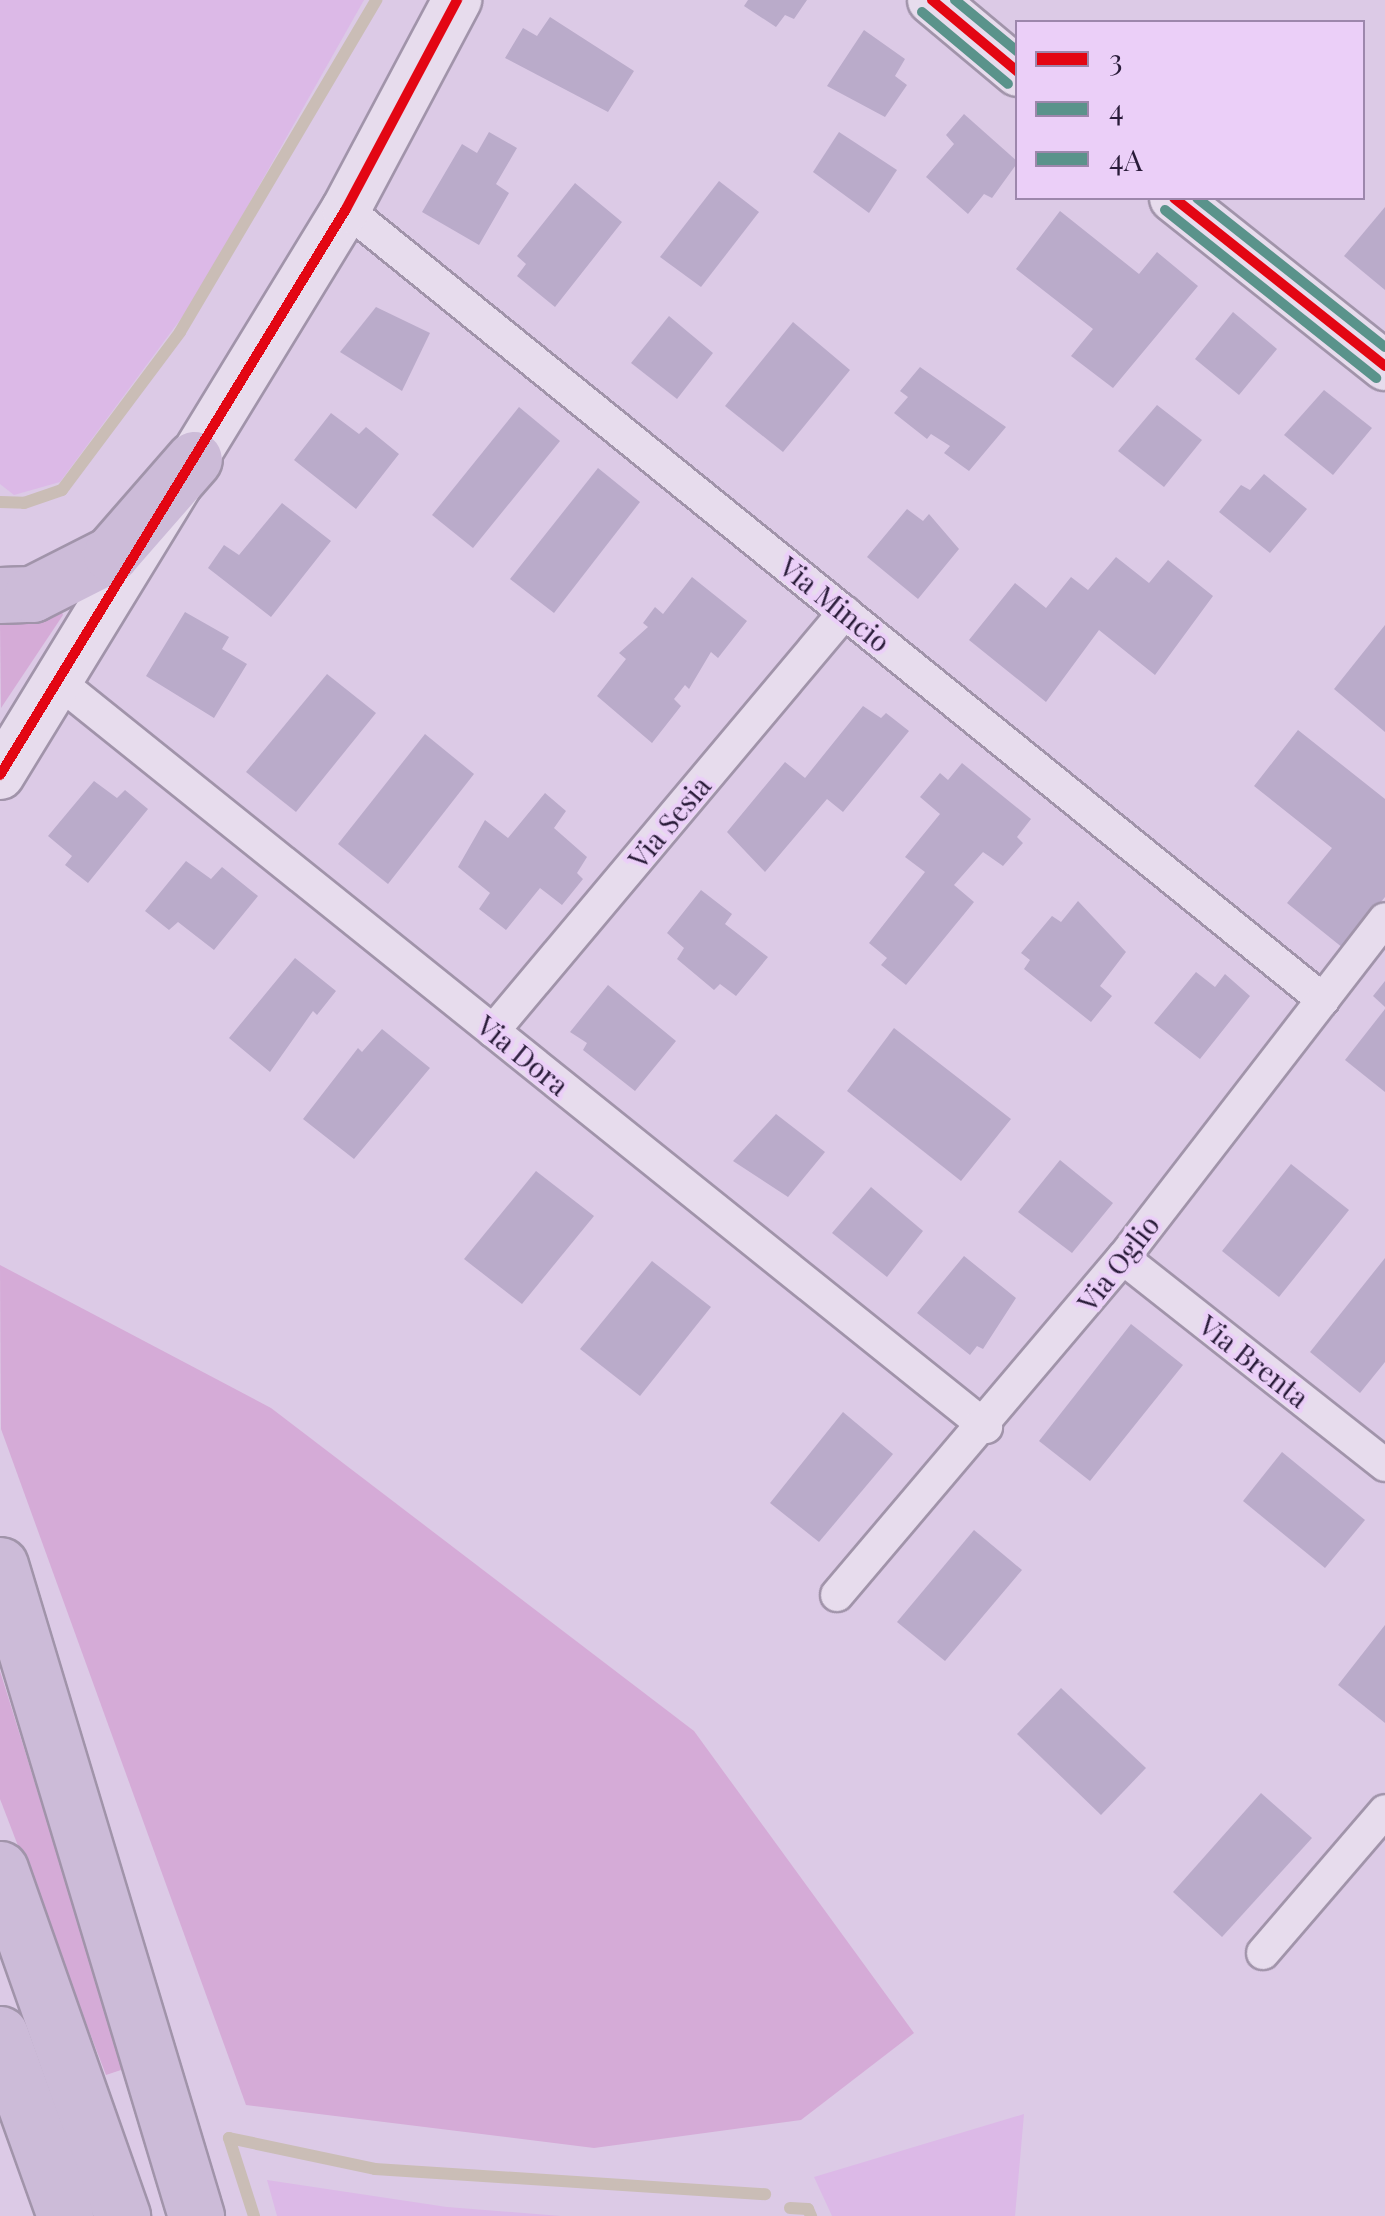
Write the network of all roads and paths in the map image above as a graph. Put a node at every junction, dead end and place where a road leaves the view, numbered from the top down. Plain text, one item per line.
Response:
1 (457, 0) edge
2 (932, 0) edge
3 (1015, 69) edge
4 (1177, 200) edge
5 (346, 209) junction
6 (1385, 366) edge
7 (194, 459) junction
8 (0, 595) edge
9 (845, 612) junction
10 (60, 683) junction
11 (0, 775) edge
12 (1385, 919) edge
13 (1323, 1000) junction
14 (493, 1031) junction
15 (1124, 1258) junction
16 (986, 1427) junction
17 (1385, 1465) edge
18 (0, 1566) edge
19 (838, 1596) dead end
20 (1385, 1811) edge
21 (0, 1869) edge
22 (1263, 1953) dead end
23 (0, 2034) edge
24 (0, 2116) edge
25 (41, 2216) edge
26 (65, 2216) edge
27 (122, 2216) edge
28 (196, 2216) edge

1 - 5 street
2 - 3 street
4 - 6 street
5 - 7 street
5 - 9 street, Via Mincio
7 - 8 highway
7 - 10 street
9 - 13 street, Via Mincio
9 - 14 street, Via Sesia
10 - 11 street
10 - 14 street, Via Dora
12 - 13 street, Via Oglio
13 - 15 street, Via Oglio
14 - 16 street, Via Dora
15 - 16 street, Via Oglio
15 - 17 street, Via Brenta
16 - 19 street, Via Oglio
18 - 28 highway
20 - 22 street
21 - 27 highway
23 - 26 highway
24 - 25 highway

